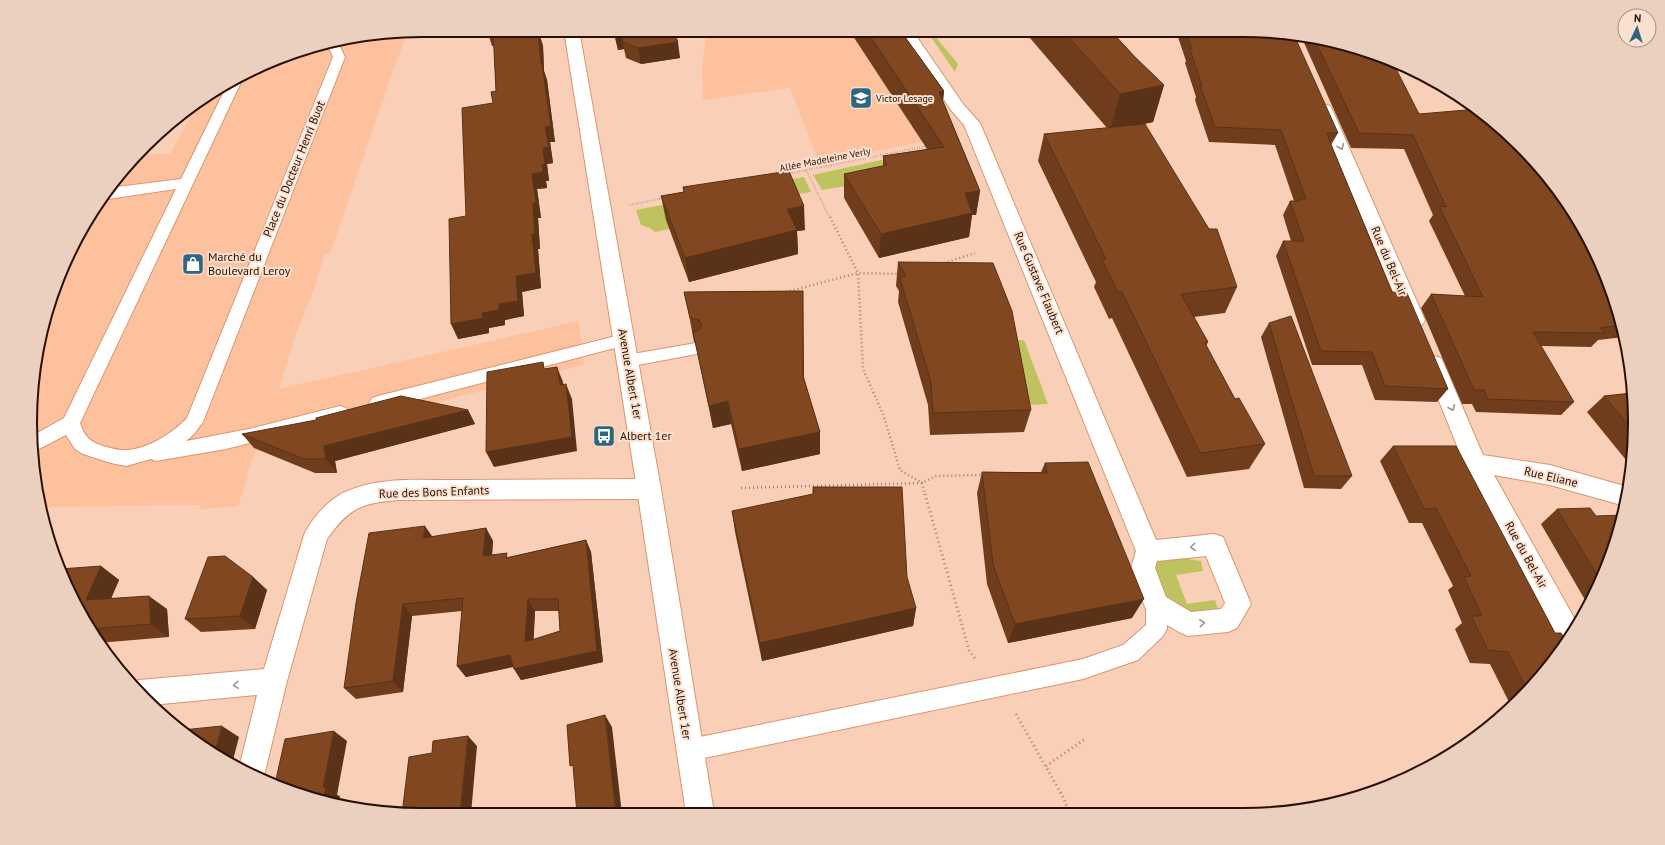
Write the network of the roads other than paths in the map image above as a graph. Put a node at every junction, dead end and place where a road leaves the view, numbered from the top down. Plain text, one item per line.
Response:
1 (572, 37) edge
2 (909, 37) edge
3 (334, 47) edge
4 (232, 88) edge
5 (1316, 90) edge
6 (186, 183) junction
7 (113, 193) edge
8 (696, 349) edge
9 (626, 350) junction
10 (71, 423) junction
11 (38, 442) edge
12 (142, 454) junction
13 (1476, 462) junction
14 (649, 489) junction
15 (1622, 495) edge
16 (1148, 551) junction
17 (1156, 605) junction
18 (1567, 630) edge
19 (274, 681) junction
20 (147, 692) edge
21 (690, 750) junction
22 (253, 768) edge
23 (699, 808) edge

1 - 9 street, Avenue Albert 1er
2 - 16 street, Rue Gustave Flaubert
3 - 12 lane, Place du Docteur Henri Buot
4 - 6 lane
5 -> 13 street, Rue du Bel-Air
6 - 7 lane
6 - 10 lane
8 - 9 lane, Place du Docteur Henri Buot
9 - 12 lane, Place du Docteur Henri Buot
9 - 14 street, Avenue Albert 1er
10 - 11 lane
10 - 12 lane, Place du Docteur Henri Buot
13 - 15 street, Rue Eliane
13 - 18 street, Rue du Bel-Air
14 - 19 street, Rue des Bons Enfants
14 - 21 street, Avenue Albert 1er
16 - 17 street
17 -> 16 street
17 - 21 lane
19 -> 20 street
19 - 22 street, Rue des Bons Enfants
21 - 23 street, Avenue Albert 1er

